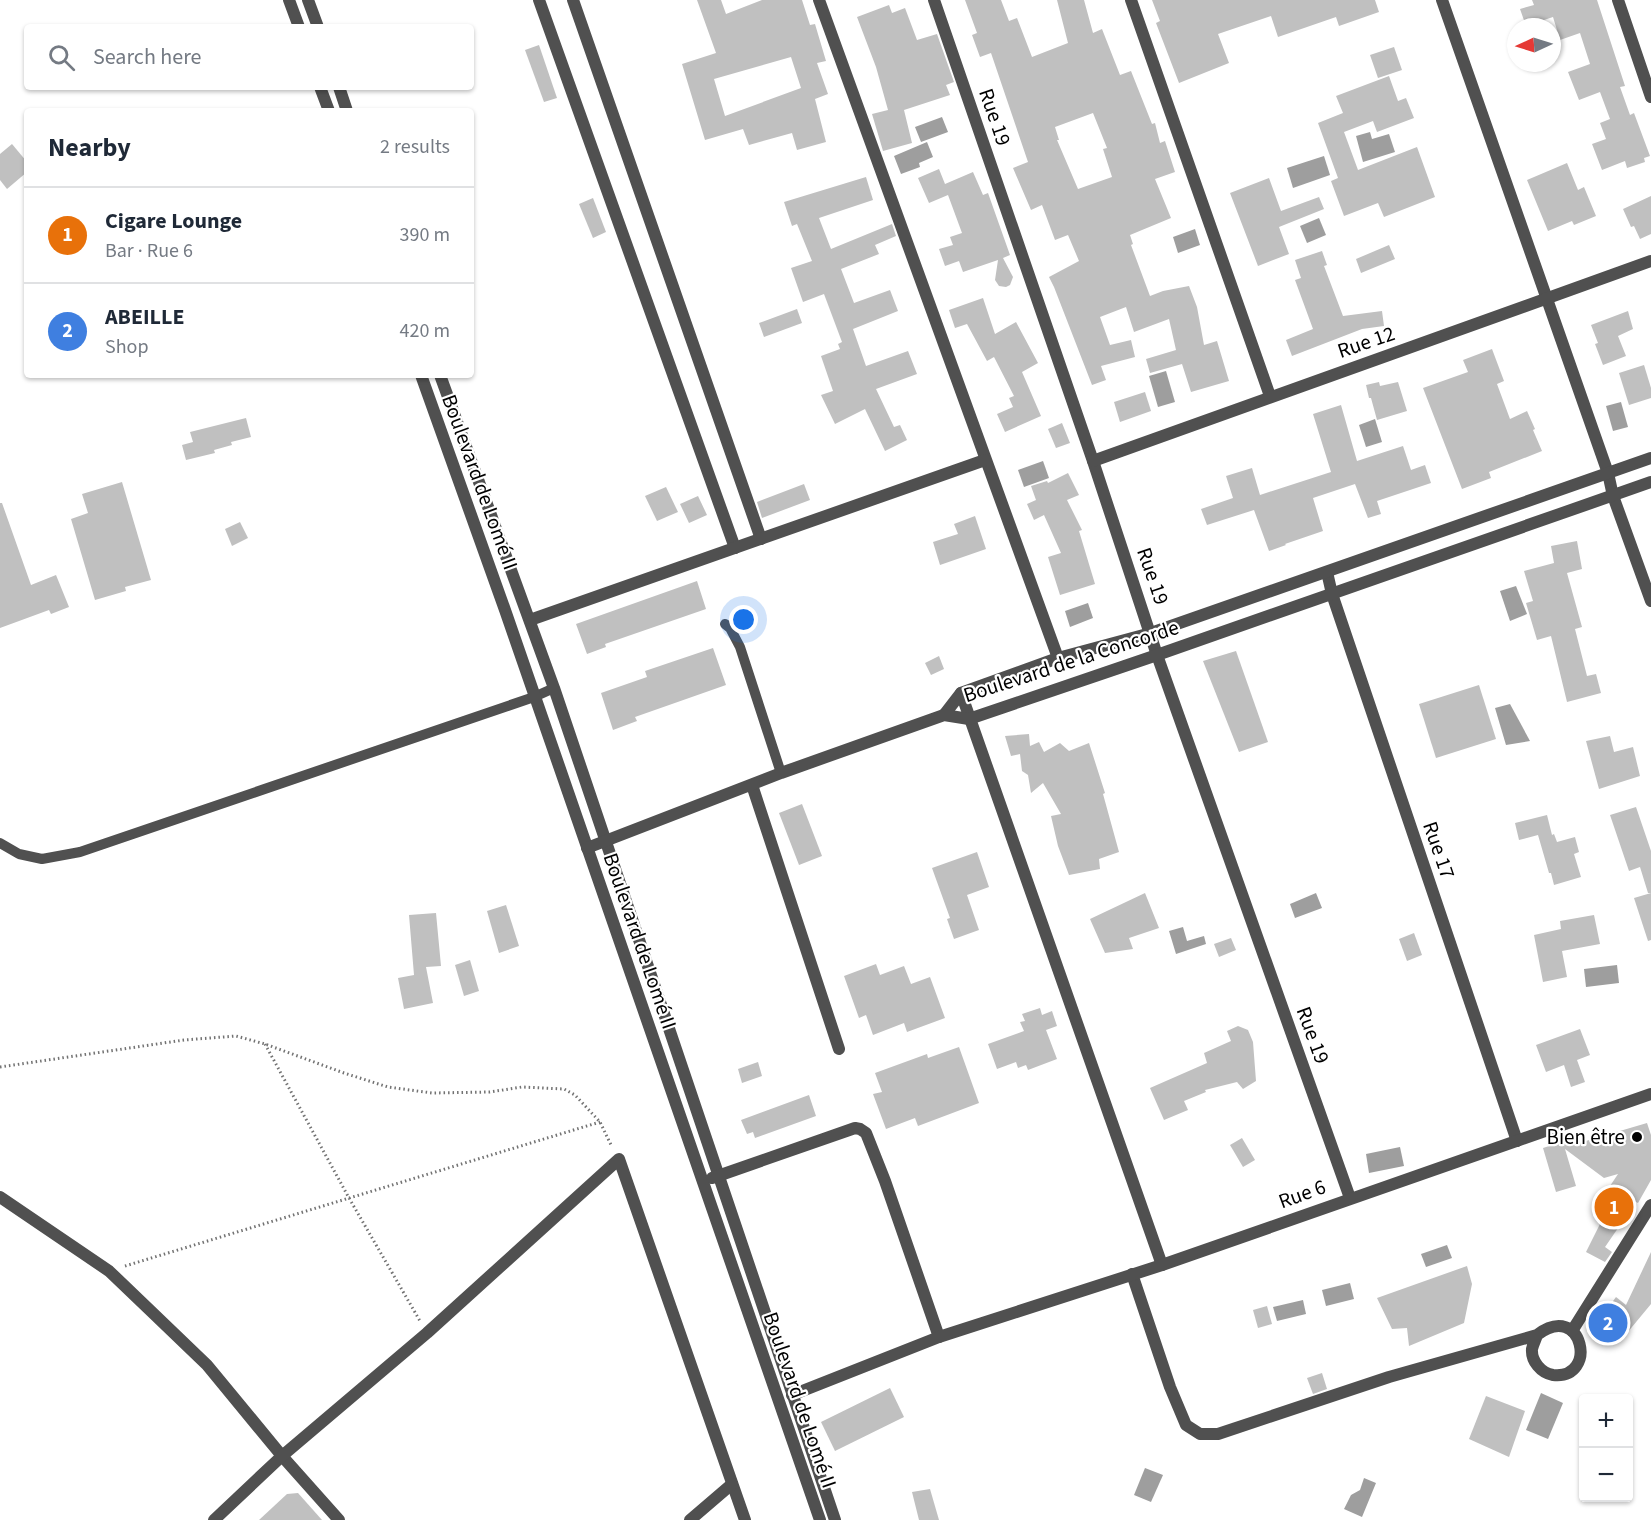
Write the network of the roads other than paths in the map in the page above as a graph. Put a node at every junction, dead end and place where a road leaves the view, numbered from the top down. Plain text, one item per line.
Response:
1 (290, 0) edge
2 (308, 0) edge
3 (539, 0) edge
4 (573, 0) edge
5 (819, 0) edge
6 (934, 0) edge
7 (1131, 0) edge
8 (1442, 0) edge
9 (1618, 0) edge
10 (298, 24) edge
11 (317, 24) edge
12 (321, 90) edge
13 (340, 90) edge
14 (1651, 97) edge
15 (327, 108) edge
16 (346, 108) edge
17 (1651, 261) edge
18 (1546, 299) junction
19 (422, 378) edge
20 (441, 378) edge
21 (1270, 396) junction
22 (1651, 458) edge
23 (985, 460) junction
24 (1093, 461) junction
25 (1608, 473) junction
26 (1651, 482) edge
27 (1613, 496) junction
28 (761, 539) junction
29 (735, 548) junction
30 (1327, 572) junction
31 (1332, 594) junction
32 (1651, 601) edge
33 (530, 620) junction
34 (725, 624) dead end
35 (1151, 633) junction
36 (1157, 655) junction
37 (1058, 658) junction
38 (554, 688) junction
39 (961, 693) junction
40 (534, 697) junction
41 (944, 714) junction
42 (969, 719) junction
43 (782, 773) junction
44 (752, 785) junction
45 (606, 840) junction
46 (0, 843) edge
47 (587, 848) junction
48 (839, 1048) dead end
49 (1650, 1098) edge
50 (1517, 1141) junction
51 (719, 1175) junction
52 (704, 1181) junction
53 (0, 1197) edge
54 (1350, 1198) junction
55 (1651, 1205) edge
56 (1162, 1265) junction
57 (1132, 1274) junction
58 (1572, 1330) junction
59 (1537, 1335) junction
60 (939, 1336) junction
61 (792, 1395) junction
62 (282, 1456) junction
63 (732, 1484) junction
64 (214, 1520) edge
65 (339, 1520) edge
66 (690, 1520) edge
67 (745, 1520) edge
68 (820, 1520) edge
69 (834, 1520) edge

1 - 10 street
2 - 11 street
3 - 29 street
4 - 28 street
5 - 23 street
6 - 24 street, Rue 19
7 - 21 street
8 - 18 street
9 - 14 street
12 - 15 street
13 - 16 street
17 - 18 street, Rue 12
18 - 21 street, Rue 12
18 - 25 street
19 - 40 street, Boulevard de Lomé II
20 - 33 street, Boulevard de Lomé II
21 - 24 street, Rue 12
22 - 25 street, Boulevard de la Concorde
23 - 28 street
23 - 37 street
24 - 35 street, Rue 19
25 - 27 street
25 - 30 street, Boulevard de la Concorde
26 - 27 street, Boulevard de la Concorde
27 - 31 street, Boulevard de la Concorde
27 - 32 street
28 - 29 street
29 - 33 street
30 - 31 street, Rue 17
30 - 35 street, Boulevard de la Concorde
31 - 36 street, Boulevard de la Concorde
31 - 50 street, Rue 17
33 - 38 street, Boulevard de Lomé II
34 - 43 lane
35 - 36 street, Rue 19
35 - 37 street, Boulevard de la Concorde
36 - 42 street, Boulevard de la Concorde
36 - 54 street, Rue 19
37 - 39 street, Boulevard de la Concorde
38 - 40 lane
38 - 45 street, Boulevard de Lomé II
39 - 41 street, Boulevard de la Concorde
39 - 42 street
40 - 46 lane
40 - 47 street, Boulevard de Lomé II
41 - 42 street, Boulevard de la Concorde
41 - 43 street
42 - 56 street
43 - 44 street
44 - 45 street
44 - 48 street
45 - 47 street
45 - 51 street, Boulevard de Lomé II
47 - 52 street, Boulevard de Lomé II
49 - 50 street, Rue 6
50 - 54 street, Rue 6
51 - 52 street
51 - 60 street
51 - 61 street, Boulevard de Lomé II
52 - 68 street, Boulevard de Lomé II
53 - 62 street
54 - 56 street, Rue 6
55 - 58 street
56 - 57 street, Rue 6
57 - 59 street
57 - 60 street, Rue 6
58 - 59 street
58 - 59 street
60 - 61 street, Rue 6
61 - 69 street, Boulevard de Lomé II
62 - 63 street
62 - 64 street
62 - 65 street
63 - 66 street
63 - 67 street

